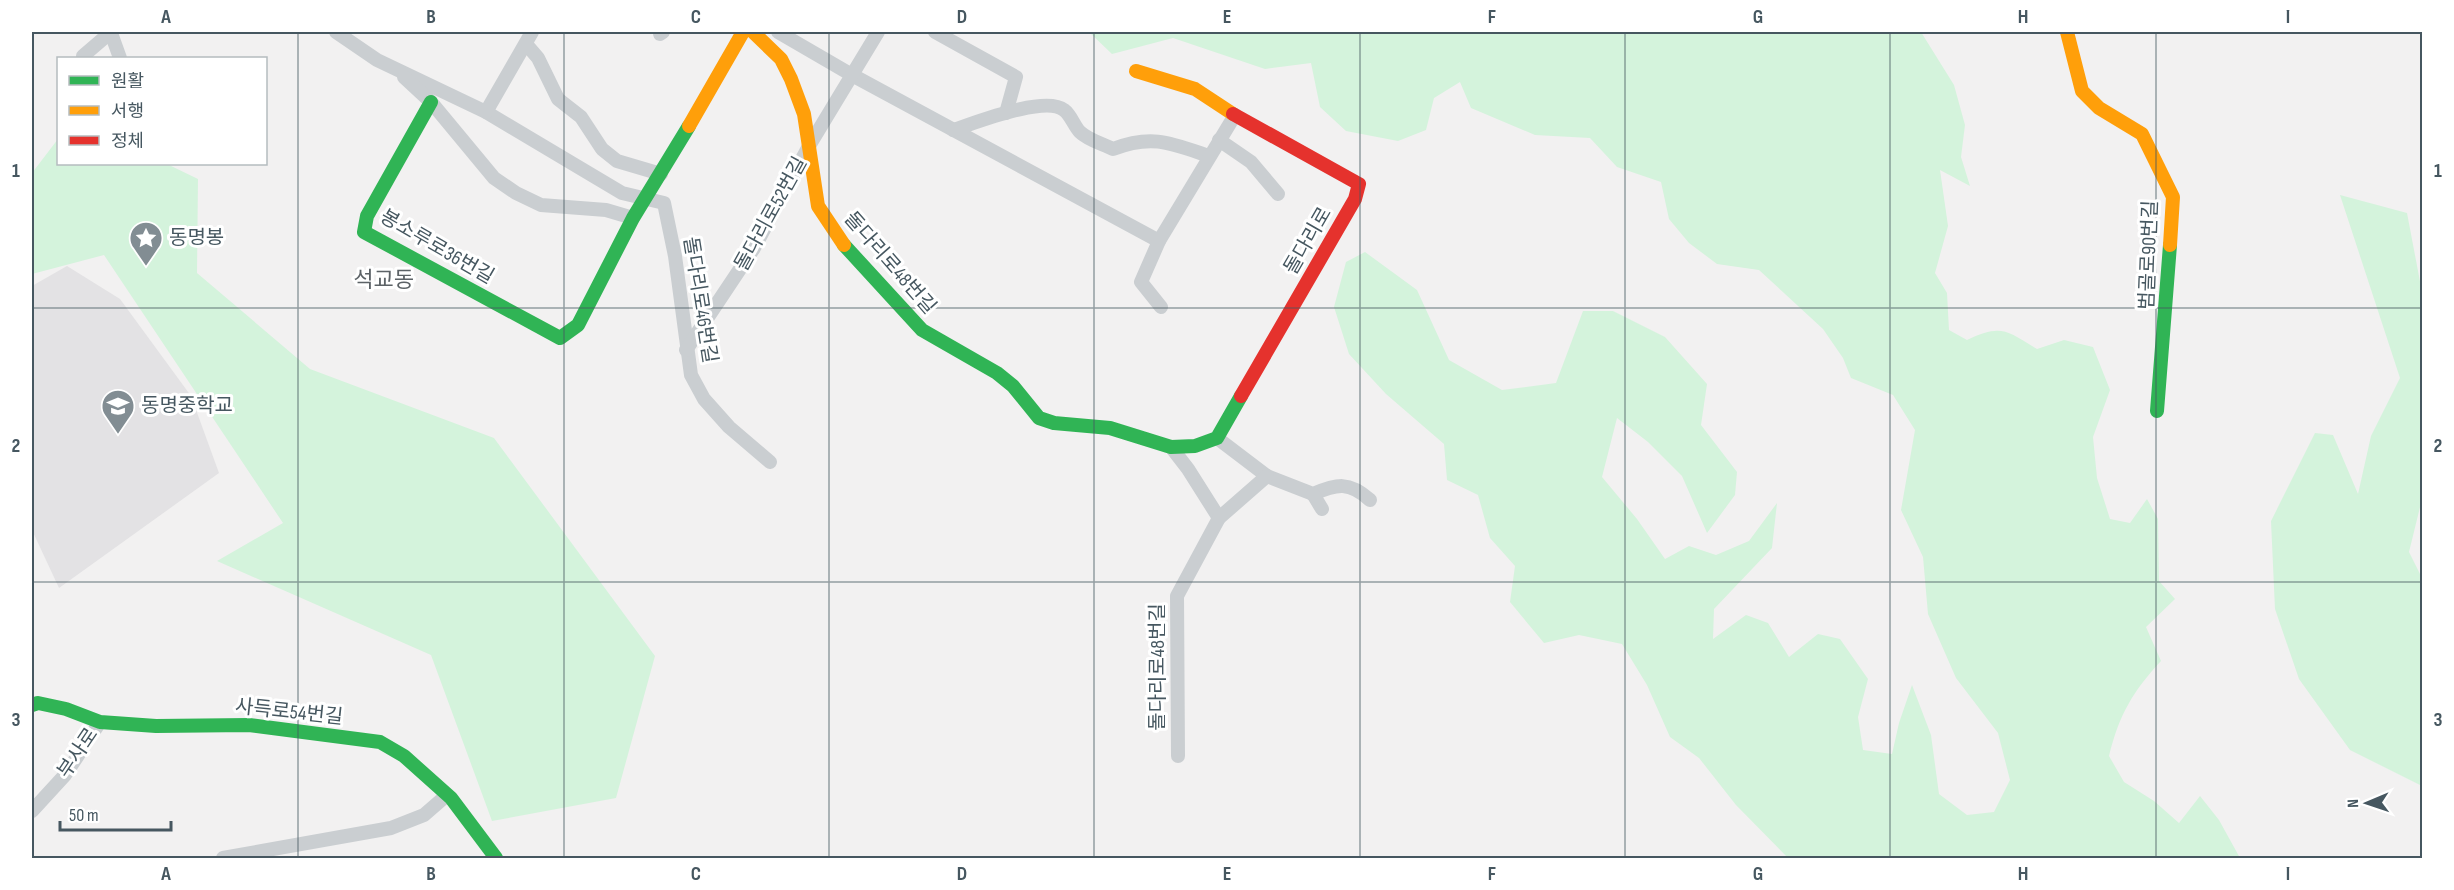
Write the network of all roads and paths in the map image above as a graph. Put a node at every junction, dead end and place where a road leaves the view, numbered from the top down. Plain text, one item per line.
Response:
1 (111, 32) edge
2 (336, 32) edge
3 (743, 32) edge
4 (753, 32) edge
5 (778, 32) edge
6 (878, 32) edge
7 (935, 32) edge
8 (2067, 32) edge
9 (529, 38) edge
10 (83, 56) dead end
11 (120, 57) edge
12 (1136, 71) dead end
13 (401, 73) junction
14 (852, 75) junction
15 (431, 102) junction
16 (486, 112) junction
17 (1006, 113) junction
18 (1235, 115) junction
19 (953, 130) junction
20 (1220, 140) junction
21 (809, 146) junction
22 (1209, 156) junction
23 (661, 174) junction
24 (1278, 194) dead end
25 (646, 198) junction
26 (633, 218) junction
27 (1159, 242) junction
28 (1161, 308) dead end
29 (686, 350) junction
30 (2157, 411) dead end
31 (1217, 438) junction
32 (1171, 447) junction
33 (770, 462) dead end
34 (1267, 476) junction
35 (1313, 494) junction
36 (1370, 500) dead end
37 (1322, 509) dead end
38 (1219, 518) junction
39 (32, 705) edge
40 (100, 722) junction
41 (1178, 756) dead end
42 (447, 795) junction
43 (32, 811) edge
44 (223, 858) edge
45 (496, 858) edge

1 - 10 street
1 - 11 street
2 - 13 street
3 - 23 street
4 - 21 street, 돌다리로48번길
5 - 14 street
6 - 14 street
7 - 17 street
8 - 30 street, 범골로90번길
9 - 16 street
9 - 23 street
12 - 18 street, 돌다리로
13 - 15 street
13 - 16 street
14 - 19 street
14 - 21 street, 돌다리로52번길
15 - 26 street
15 - 26 street, 봉소루로36번길
16 - 25 street
17 - 19 street
17 - 22 street
18 - 20 street
18 - 31 street, 돌다리로
19 - 27 street
20 - 22 street
20 - 24 street
21 - 29 street, 돌다리로52번길
21 - 32 street, 돌다리로48번길
22 - 27 street
23 - 25 street
25 - 26 street
25 - 29 street, 돌다리로46번길
27 - 28 street
29 - 33 street, 돌다리로46번길
31 - 32 street, 돌다리로48번길
31 - 34 street
32 - 38 street
34 - 35 street
34 - 38 street, 돌다리로48번길
35 - 36 street
35 - 37 street
38 - 41 street, 돌다리로48번길
39 - 40 street, 사득로54번길
40 - 42 street, 사득로54번길
40 - 43 street, 부사로
42 - 44 street
42 - 45 street, 사득로54번길

